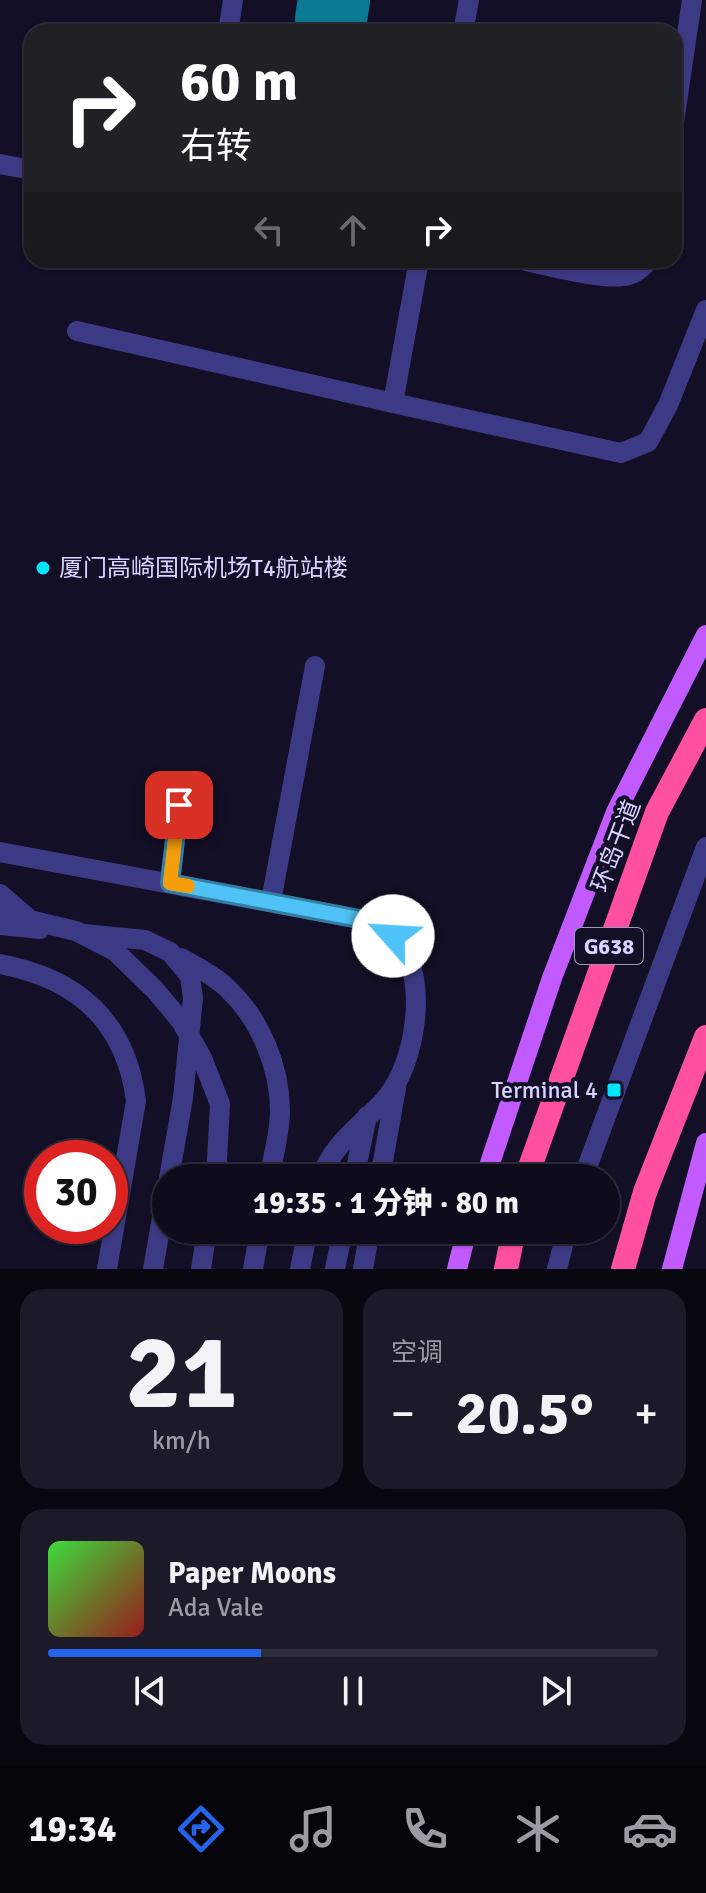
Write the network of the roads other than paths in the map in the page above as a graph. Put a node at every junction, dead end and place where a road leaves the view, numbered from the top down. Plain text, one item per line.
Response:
1 (233, 0) edge
2 (469, 0) edge
3 (692, 0) edge
4 (229, 24) edge
5 (464, 24) edge
6 (682, 68) edge
7 (0, 164) edge
8 (24, 168) edge
9 (418, 268) edge
10 (563, 268) edge
11 (642, 268) edge
12 (706, 310) edge
13 (77, 331) dead end
14 (393, 403) junction
15 (706, 635) edge
16 (315, 666) dead end
17 (706, 720) edge
18 (179, 805) dead end
19 (706, 847) edge
20 (0, 852) edge
21 (170, 883) junction
22 (0, 894) edge
23 (271, 901) junction
24 (0, 913) edge
25 (29, 919) junction
26 (0, 925) edge
27 (170, 952) junction
28 (0, 964) edge
29 (706, 1037) edge
30 (397, 1080) junction
31 (367, 1116) junction
32 (706, 1143) edge
33 (171, 1164) edge
34 (217, 1164) edge
35 (271, 1164) edge
36 (328, 1164) edge
37 (357, 1164) edge
38 (382, 1164) edge
39 (490, 1164) edge
40 (531, 1164) edge
41 (588, 1164) edge
42 (157, 1244) edge
43 (205, 1244) edge
44 (257, 1244) edge
45 (305, 1244) edge
46 (340, 1244) edge
47 (367, 1244) edge
48 (463, 1244) edge
49 (511, 1244) edge
50 (563, 1244) edge
51 (107, 1269) edge
52 (153, 1269) edge
53 (201, 1269) edge
54 (253, 1269) edge
55 (300, 1269) edge
56 (335, 1269) edge
57 (363, 1269) edge
58 (457, 1269) edge
59 (506, 1269) edge
60 (557, 1269) edge
61 (623, 1269) edge
62 (672, 1269) edge

1 - 4 street
2 - 5 street
3 - 6 street
7 - 8 street
9 - 14 street
10 - 11 street
12 - 14 street
13 - 14 street
15 - 39 main road
16 - 23 street
17 - 40 highway, 环岛干道 / G638
18 - 21 street
19 - 41 street
20 - 21 street
21 - 23 street
22 - 25 street
23 - 30 street
24 - 25 street, bridge
25 - 34 street, bridge
26 - 27 street
27 - 33 street
27 - 35 street
28 - 51 street
29 - 61 highway
30 - 31 street
30 - 38 street
31 - 36 street
31 - 37 street
32 - 62 main road
42 - 52 street
43 - 53 street
44 - 54 street
45 - 55 street
46 - 56 street
47 - 57 street
48 - 58 main road
49 - 59 highway
50 - 60 street

